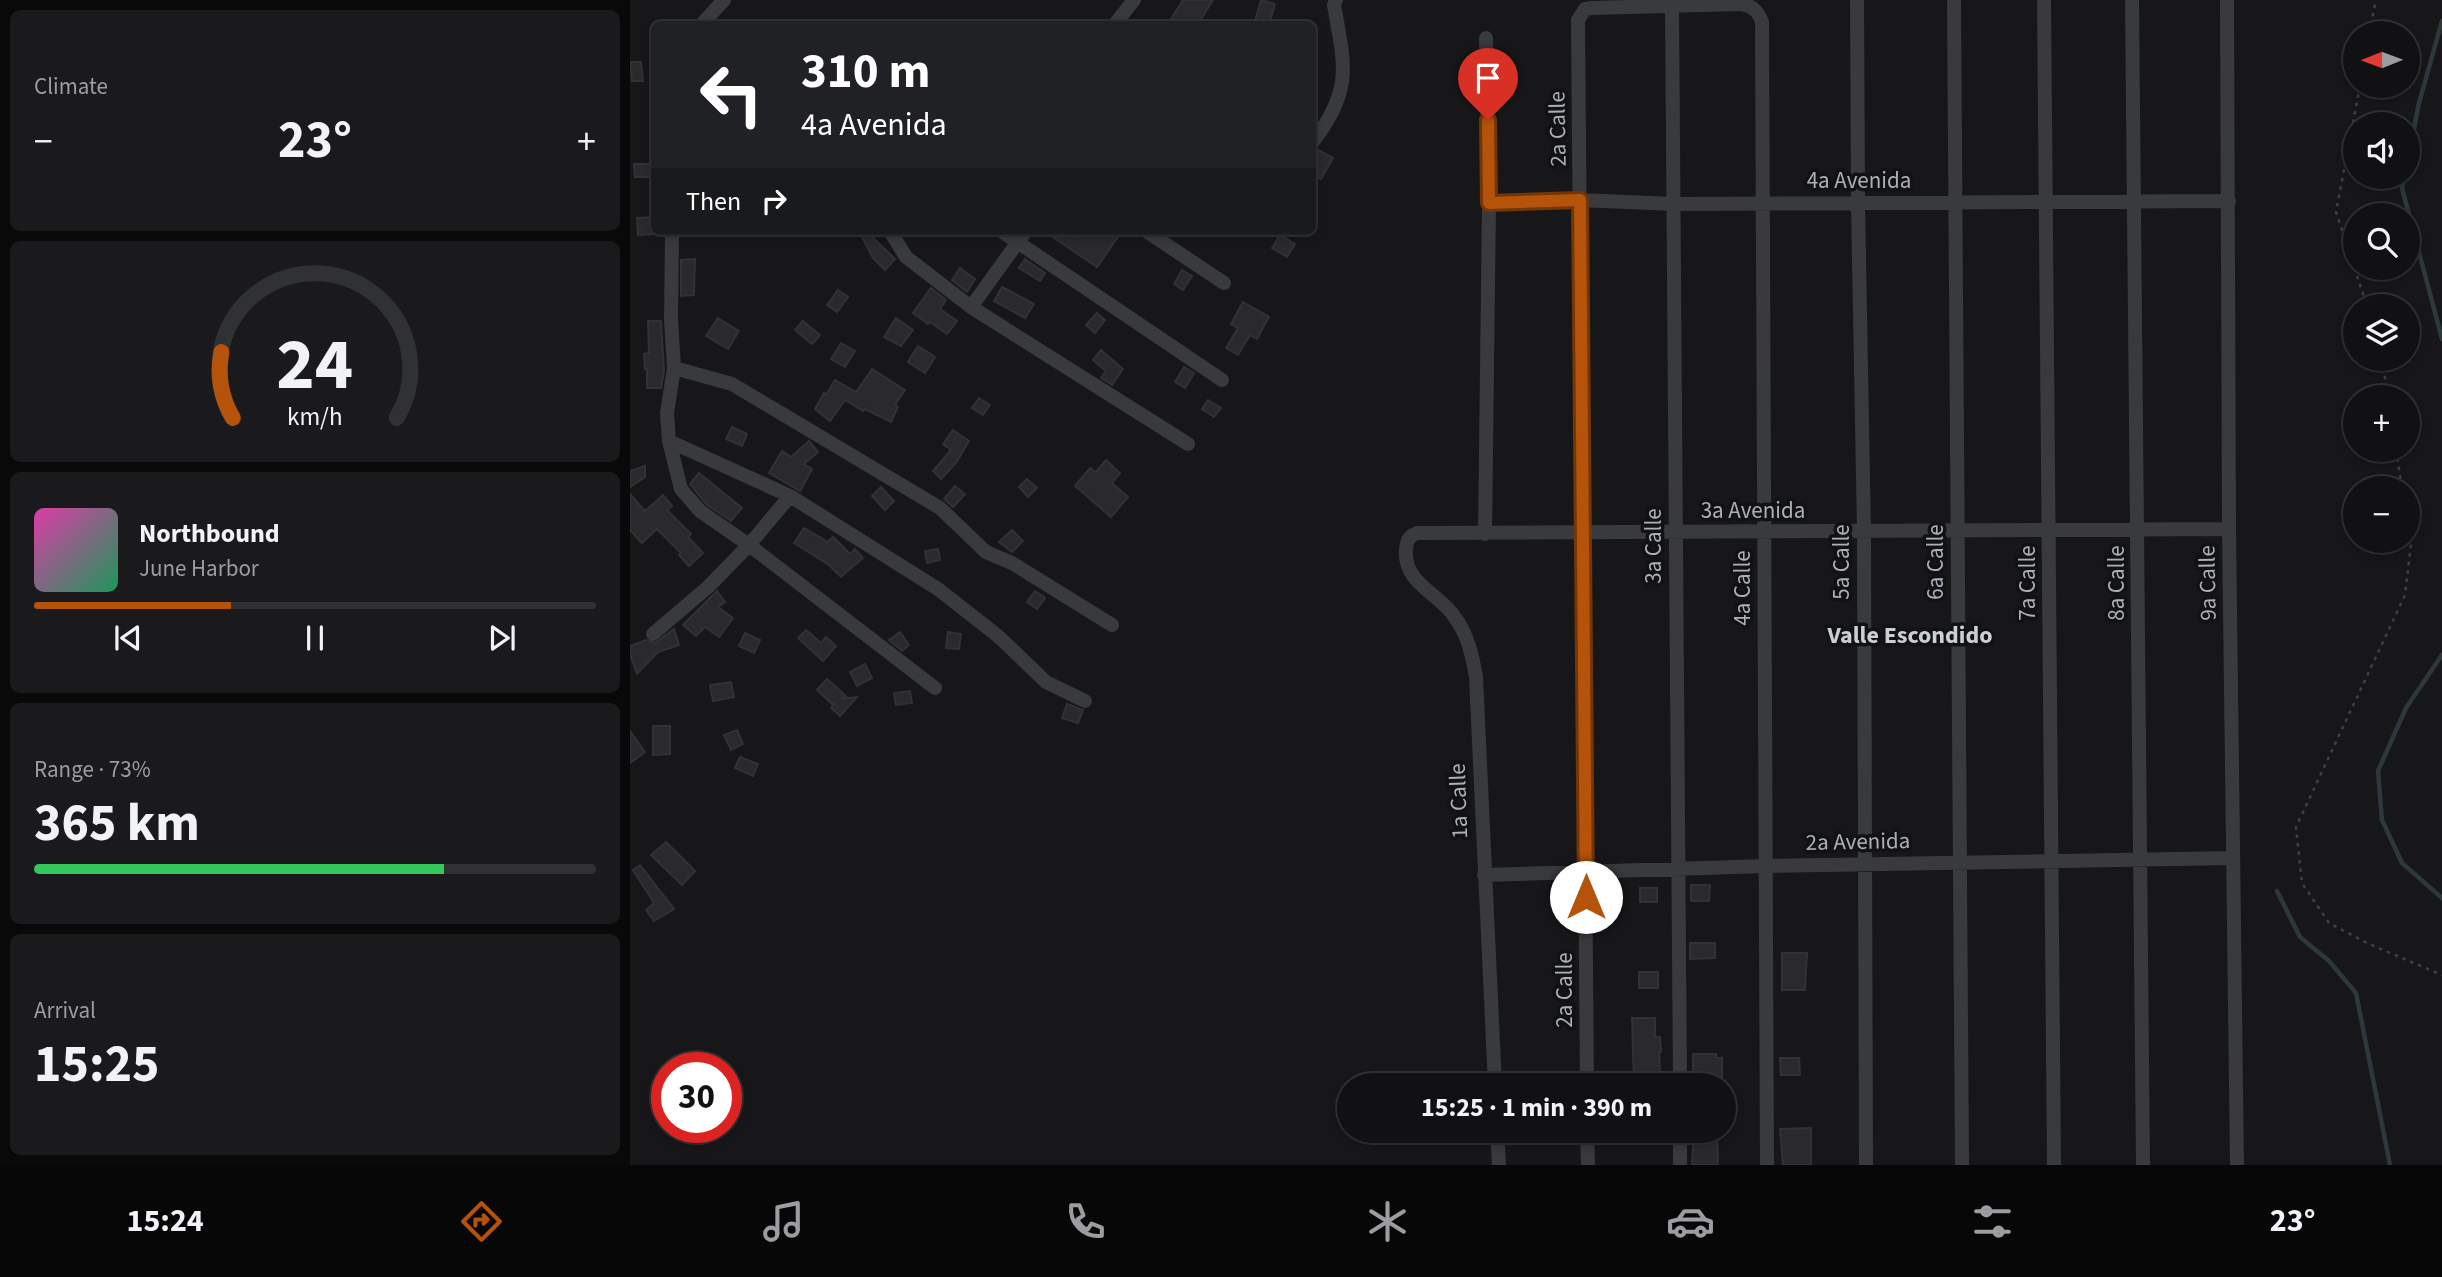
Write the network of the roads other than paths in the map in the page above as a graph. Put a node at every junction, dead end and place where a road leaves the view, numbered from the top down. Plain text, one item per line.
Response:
1 (724, 0) edge
2 (1134, 0) edge
3 (1336, 0) edge
4 (1857, 0) edge
5 (1954, 0) edge
6 (2044, 0) edge
7 (2132, 0) edge
8 (2227, 0) edge
9 (1672, 6) junction
10 (705, 21) edge
11 (1117, 21) edge
12 (1486, 38) dead end
13 (1316, 137) edge
14 (1580, 200) junction
15 (2134, 201) junction
16 (2229, 201) junction
17 (1956, 202) junction
18 (2046, 202) junction
19 (1489, 203) junction
20 (1763, 203) junction
21 (1857, 203) junction
22 (1673, 204) junction
23 (672, 235) edge
24 (892, 235) edge
25 (1152, 235) edge
26 (1023, 237) edge
27 (1224, 284) dead end
28 (971, 307) junction
29 (674, 369) junction
30 (1222, 380) dead end
31 (669, 441) junction
32 (1188, 444) dead end
33 (790, 496) junction
34 (2229, 529) junction
35 (2138, 530) junction
36 (1957, 531) junction
37 (2049, 531) junction
38 (1764, 532) junction
39 (1864, 532) junction
40 (1676, 533) junction
41 (1485, 534) junction
42 (1584, 534) junction
43 (1407, 541) joint
44 (749, 545) junction
45 (1112, 625) dead end
46 (653, 634) dead end
47 (934, 688) dead end
48 (1085, 701) dead end
49 (2234, 858) junction
50 (2141, 859) junction
51 (2052, 861) junction
52 (1959, 862) junction
53 (1865, 864) junction
54 (1766, 866) junction
55 (1678, 868) junction
56 (1586, 870) junction
57 (1484, 875) junction
58 (1494, 1073) edge
59 (1587, 1073) edge
60 (1680, 1073) edge
61 (1498, 1143) edge
62 (1587, 1143) edge
63 (1680, 1143) edge
64 (1499, 1165) edge
65 (1588, 1165) edge
66 (1681, 1165) edge
67 (1767, 1165) edge
68 (1866, 1165) edge
69 (1962, 1165) edge
70 (2054, 1165) edge
71 (2143, 1165) edge
72 (2237, 1165) edge

1 - 10 street
2 - 11 street
3 - 13 street
4 - 21 street, 5a Calle
5 - 17 street, 6a Calle
6 - 18 street, 7a Calle
7 - 15 street, 8a Calle
8 - 16 street, 9a Calle
9 - 14 street, 2a Calle
9 - 20 street, 4a Calle
9 - 22 street, 3a Calle
12 - 19 street
14 - 19 street, 4a Avenida
14 - 22 street, 4a Avenida
14 - 42 street, 2a Calle
15 - 16 street, 4a Avenida
15 - 18 street, 4a Avenida
15 - 35 street, 8a Calle
16 - 34 street, 9a Calle
17 - 18 street, 4a Avenida
17 - 21 street, 4a Avenida
17 - 36 street, 6a Calle
18 - 37 street, 7a Calle
19 - 41 street
20 - 21 street, 4a Avenida
20 - 22 street, 4a Avenida
20 - 38 street, 4a Calle
21 - 39 street, 5a Calle
22 - 40 street, 3a Calle
23 - 29 street
24 - 28 street
25 - 27 street
26 - 28 street
26 - 30 street
28 - 32 street
29 - 31 street
29 - 45 street
31 - 33 street
31 - 44 street
33 - 44 street
33 - 48 street
34 - 35 street, 3a Avenida
34 - 49 street, 9a Calle
35 - 37 street, 3a Avenida
35 - 50 street, 8a Calle
36 - 37 street, 3a Avenida
36 - 39 street, 3a Avenida
36 - 52 street, 6a Calle
37 - 51 street, 7a Calle
38 - 39 street, 3a Avenida
38 - 40 street, 3a Avenida
38 - 54 street, 4a Calle
39 - 53 street, 5a Calle
40 - 42 street, 3a Avenida
40 - 55 street, 3a Calle
41 - 42 street, 3a Avenida
41 - 43 street, 3a Avenida
42 - 56 street, 2a Calle
43 - 57 street, 1a Calle
44 - 46 street
44 - 47 street
49 - 50 street, 2a Avenida
49 - 72 street, 9a Calle
50 - 51 street, 2a Avenida
50 - 71 street, 8a Calle
51 - 52 street, 2a Avenida
51 - 70 street, 7a Calle
52 - 53 street, 2a Avenida
52 - 69 street, 6a Calle
53 - 54 street, 2a Avenida
53 - 68 street, 5a Calle
54 - 55 street, 2a Avenida
54 - 67 street, 4a Calle
55 - 56 street, 2a Avenida
55 - 60 street, 3a Calle
56 - 57 street, 2a Avenida
56 - 59 street, 2a Calle
57 - 58 street, 1a Calle
61 - 64 street
62 - 65 street
63 - 66 street

